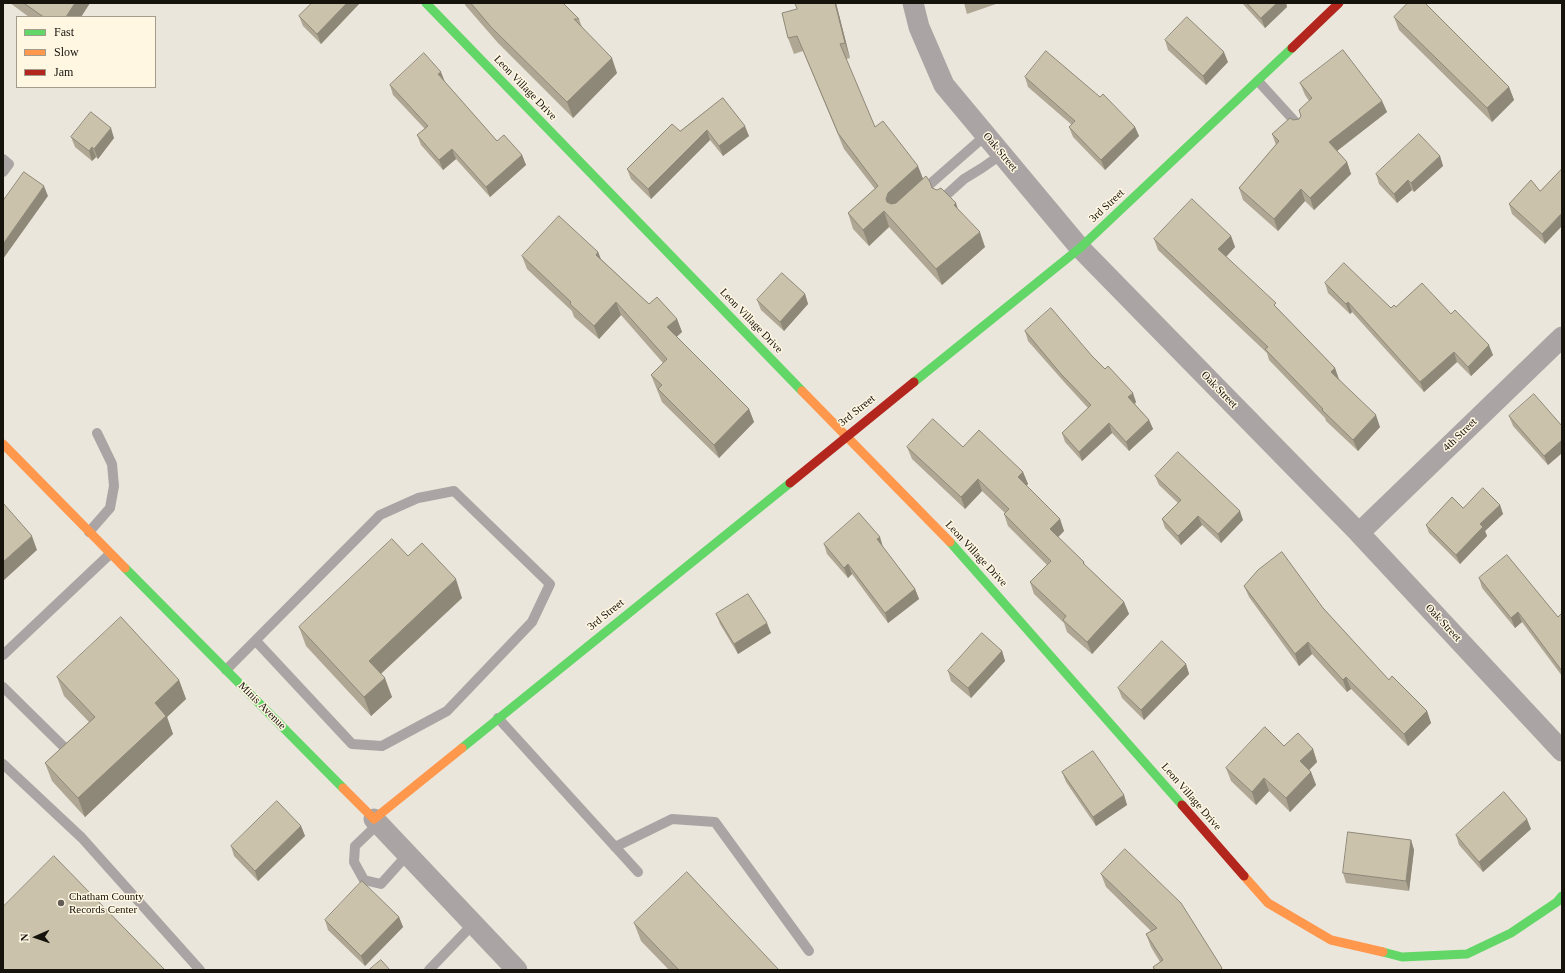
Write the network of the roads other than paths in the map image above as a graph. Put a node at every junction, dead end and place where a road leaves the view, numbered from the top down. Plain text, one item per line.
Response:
1 (426, 3) edge
2 (913, 3) edge
3 (1339, 3) edge
4 (1258, 81) junction
5 (1299, 126) edge
6 (986, 135) junction
7 (1002, 154) junction
8 (3, 159) edge
9 (3, 172) edge
10 (914, 199) edge
11 (942, 199) edge
12 (1080, 248) junction
13 (1561, 339) edge
14 (97, 433) dead end
15 (846, 436) junction
16 (3, 444) edge
17 (11, 453) junction
18 (3, 460) edge
19 (89, 532) junction
20 (1359, 533) junction
21 (110, 554) junction
22 (256, 641) junction
23 (3, 655) edge
24 (226, 670) junction
25 (3, 687) edge
26 (498, 718) junction
27 (67, 750) edge
28 (1562, 751) edge
29 (3, 764) edge
30 (376, 821) junction
31 (615, 847) junction
32 (407, 855) junction
33 (638, 872) dead end
34 (1562, 896) edge
35 (473, 924) junction
36 (809, 950) dead end
37 (200, 970) edge
38 (429, 970) edge
39 (517, 970) edge

1 - 15 street, Leon Village Drive
2 - 6 street, Oak Street
3 - 4 street, 3rd Street
4 - 5 lane
4 - 12 street, 3rd Street
6 - 7 street, Oak Street
6 - 10 lane
7 - 11 lane
7 - 12 street, Oak Street
8 - 9 lane
12 - 15 street, 3rd Street
12 - 20 street, Oak Street
13 - 20 street, 4th Street
14 - 19 lane
15 - 26 street, 3rd Street
15 - 34 street, Leon Village Drive
16 - 17 street, Minis Avenue
17 - 18 lane
17 - 19 street, Minis Avenue
19 - 21 street, Minis Avenue
20 - 28 street, Oak Street
21 - 23 lane
21 - 24 street, Minis Avenue
22 - 22 lane
22 - 24 lane
24 - 30 street, Minis Avenue
25 - 27 lane
26 - 30 street, 3rd Street
26 - 31 lane
29 - 37 lane
30 - 32 street, Minis Avenue
30 - 32 lane
31 - 33 lane
31 - 36 lane
32 - 35 street, Minis Avenue
35 - 38 lane
35 - 39 street, Minis Avenue

